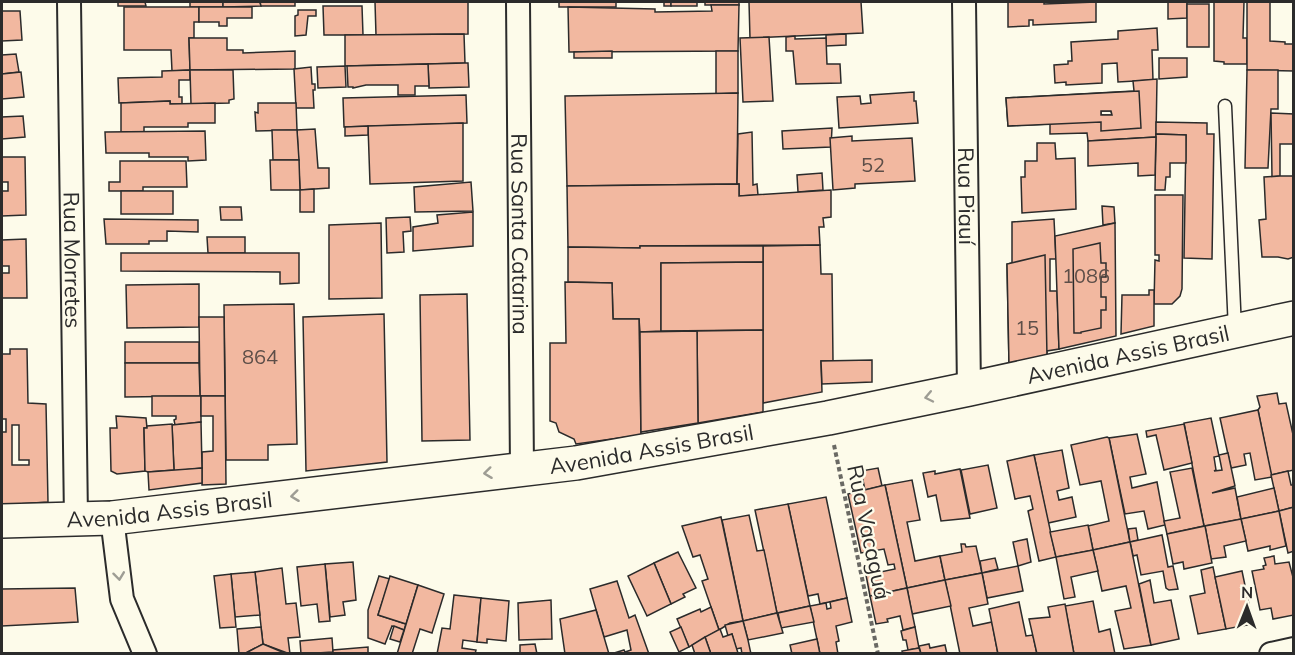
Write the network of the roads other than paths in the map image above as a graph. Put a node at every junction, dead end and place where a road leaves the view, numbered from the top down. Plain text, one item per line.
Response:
1 (69, 2) edge
2 (518, 2) edge
3 (964, 2) edge
4 (1226, 106) dead end
5 (1293, 318) edge
6 (1235, 330) junction
7 (969, 389) junction
8 (522, 468) junction
9 (112, 518) junction
10 (76, 519) junction
11 (2, 520) edge
12 (2, 530) edge
13 (1293, 649) edge
14 (145, 654) edge
15 (1270, 654) edge

1 - 10 street, Rua Morretes
2 - 8 street, Rua Santa Catarina
3 - 7 street, Rua Piauí
4 - 6 lane
5 - 6 main road, Avenida Assis Brasil
6 - 7 main road, Avenida Assis Brasil
7 -> 8 main road, Avenida Assis Brasil
8 -> 9 main road, Avenida Assis Brasil
9 - 10 main road, Avenida Assis Brasil
9 -> 14 street
10 - 11 main road, Avenida Assis Brasil
10 - 12 lane
13 - 15 street

